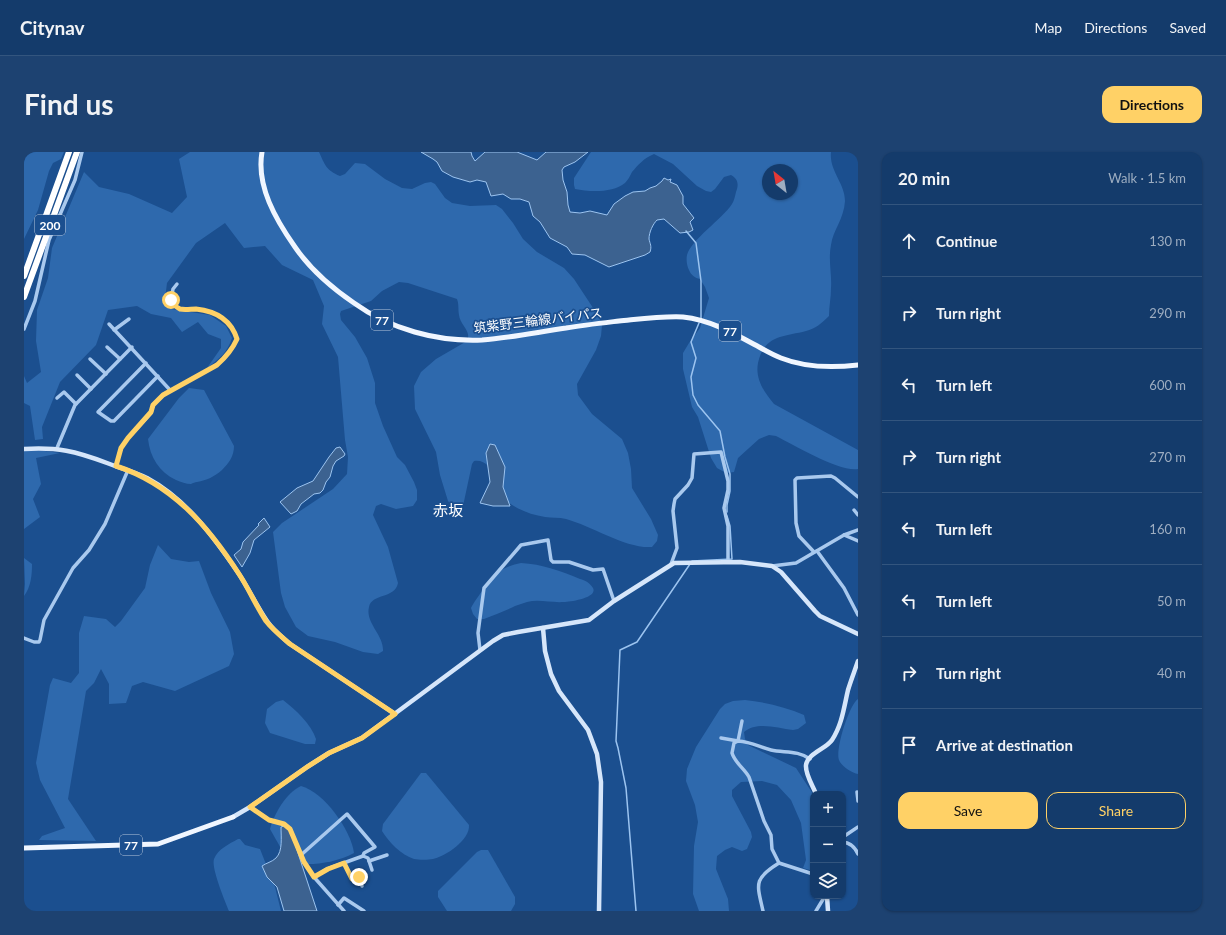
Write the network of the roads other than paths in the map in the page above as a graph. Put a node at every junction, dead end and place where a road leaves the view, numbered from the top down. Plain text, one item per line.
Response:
1 (69, 152) edge
2 (76, 152) edge
3 (82, 152) edge
4 (262, 152) edge
5 (24, 276) edge
6 (177, 284) dead end
7 (24, 297) edge
8 (129, 319) dead end
9 (108, 324) dead end
10 (24, 329) edge
11 (114, 330) junction
12 (107, 348) dead end
13 (132, 348) junction
14 (120, 359) junction
15 (90, 360) dead end
16 (146, 363) junction
17 (858, 365) edge
18 (106, 374) junction
19 (77, 375) dead end
20 (158, 376) junction
21 (91, 389) junction
22 (170, 390) junction
23 (57, 398) dead end
24 (76, 404) junction
25 (56, 448) junction
26 (24, 449) edge
27 (116, 466) junction
28 (128, 470) junction
29 (858, 497) edge
30 (854, 510) dead end
31 (858, 515) edge
32 (858, 530) edge
33 (844, 534) junction
34 (858, 541) edge
35 (815, 551) junction
36 (728, 562) junction
37 (671, 564) junction
38 (772, 566) junction
39 (614, 601) junction
40 (858, 615) edge
41 (543, 628) junction
42 (858, 634) edge
43 (24, 638) edge
44 (480, 650) junction
45 (858, 661) edge
46 (395, 714) junction
47 (742, 721) dead end
48 (721, 738) dead end
49 (738, 741) junction
50 (810, 759) junction
51 (815, 791) edge
52 (857, 792) dead end
53 (858, 801) edge
54 (250, 807) junction
55 (233, 817) joint
56 (858, 827) edge
57 (846, 835) edge
58 (846, 843) edge
59 (24, 848) edge
60 (858, 854) edge
61 (301, 855) junction
62 (388, 855) dead end
63 (363, 856) junction
64 (369, 861) junction
65 (344, 863) junction
66 (779, 863) junction
67 (372, 870) dead end
68 (810, 873) edge
69 (314, 877) junction
70 (362, 886) dead end
71 (824, 899) edge
72 (826, 899) edge
73 (338, 906) junction
74 (344, 911) edge
75 (364, 911) edge
76 (599, 911) edge
77 (763, 911) edge
78 (816, 911) edge
79 (828, 911) edge

1 - 5 highway, 200
2 - 7 highway, 200
3 - 10 street
4 - 17 main road, 筑紫野三輪線バイパス / 77
6 - 22 street
8 - 11 street
9 - 11 street
11 - 13 street
12 - 14 street
13 - 14 street
13 - 16 street
14 - 18 street
15 - 18 street
16 - 20 street
16 - 20 street
18 - 21 street
19 - 21 street
20 - 22 street
21 - 24 street
22 - 27 street
23 - 24 street
24 - 25 street
25 - 26 street
25 - 27 street
27 - 28 street
28 - 43 street
28 - 46 street
29 - 35 street
30 - 31 street
32 - 33 street
33 - 34 street
33 - 35 street
35 - 38 street
35 - 40 street
36 - 37 street
36 - 37 street
36 - 38 street
37 - 39 street
38 - 42 street
39 - 41 street
39 - 44 street
41 - 44 street
41 - 76 street
44 - 46 street
45 - 50 street
46 - 54 street
47 - 49 street
48 - 49 street
49 - 50 street
49 - 66 street
50 - 51 street
52 - 53 street
54 - 55 street
54 - 61 street
55 - 59 main road, 77
56 - 57 street
58 - 60 street
61 - 63 street
61 - 69 street
62 - 64 street
63 - 64 street
63 - 65 street
64 - 67 street
65 - 69 street
65 - 70 street
66 - 68 street
66 - 77 street
69 - 73 street
71 - 78 street
72 - 79 street
73 - 74 street
73 - 75 street

